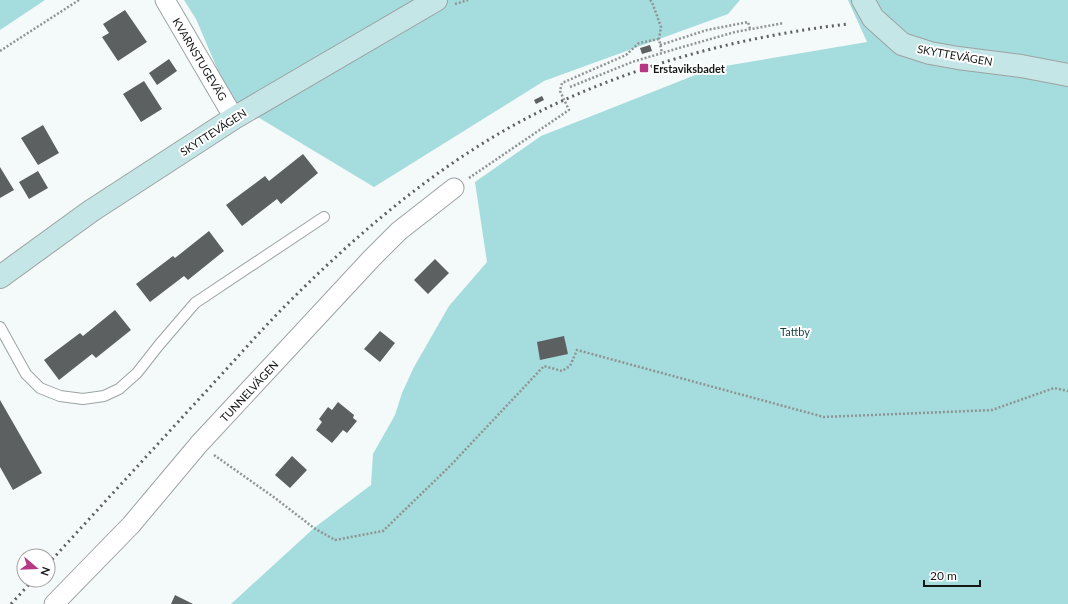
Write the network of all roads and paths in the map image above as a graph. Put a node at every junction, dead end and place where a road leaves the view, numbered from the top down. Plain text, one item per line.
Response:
1 (79, 0) edge
2 (165, 0) edge
3 (436, 0) edge
4 (650, 0) edge
5 (863, 0) edge
6 (784, 23) dead end
7 (750, 29) junction
8 (659, 40) junction
9 (660, 45) junction
10 (0, 51) edge
11 (662, 53) junction
12 (1068, 75) edge
13 (570, 87) dead end
14 (234, 118) junction
15 (454, 188) joint
16 (324, 217) dead end
17 (0, 277) edge
18 (2, 333) edge
19 (1068, 391) edge
20 (199, 444) junction
21 (54, 604) edge

1 - 10 path
2 - 14 street, KVARNSTUGEVÄG
3 - 14 street, SKYTTEVÄGEN
4 - 8 path
5 - 12 street, SKYTTEVÄGEN
6 - 7 path
7 - 9 path
7 - 11 path
8 - 9 path
8 - 15 path
9 - 11 path
11 - 13 path
14 - 17 street, SKYTTEVÄGEN
15 - 20 street, TUNNELVÄGEN
16 - 18 lane
19 - 20 path
20 - 21 street, TUNNELVÄGEN

